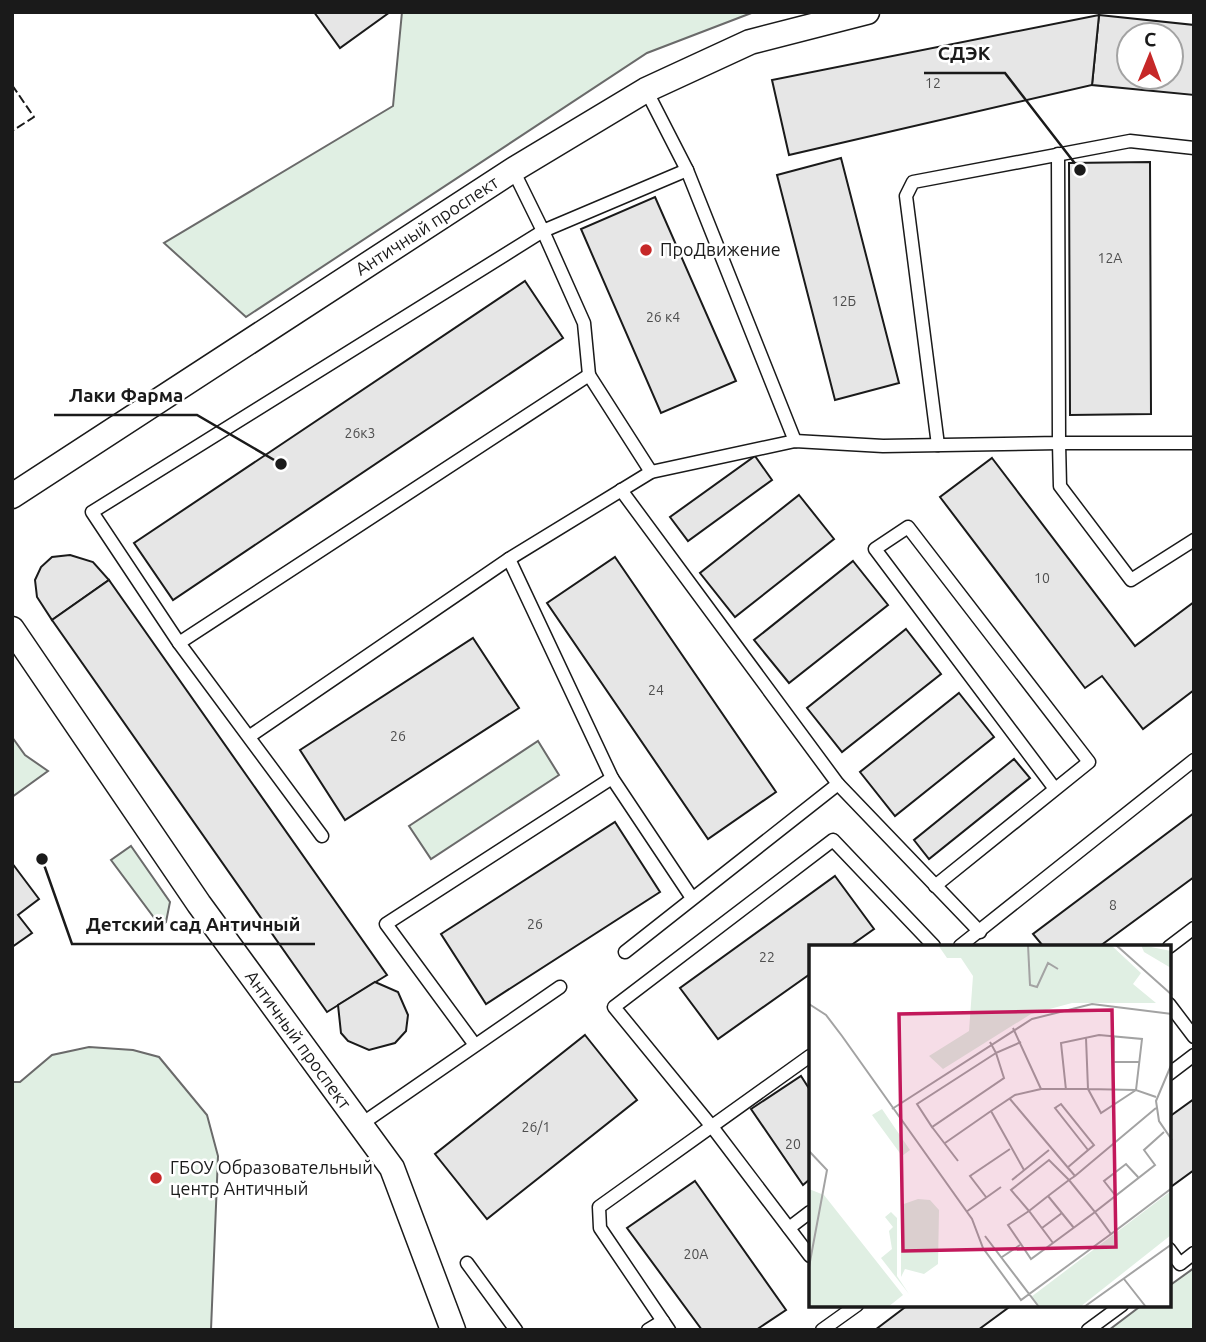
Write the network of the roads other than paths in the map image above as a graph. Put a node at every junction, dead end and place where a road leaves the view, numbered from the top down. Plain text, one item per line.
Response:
1 (867, 12) edge
2 (646, 90) junction
3 (1194, 148) edge
4 (1058, 154) junction
5 (513, 170) junction
6 (687, 170) junction
7 (542, 232) junction
8 (589, 375) junction
9 (795, 441) junction
10 (1059, 443) junction
11 (1194, 443) edge
12 (938, 445) junction
13 (651, 472) junction
14 (621, 490) junction
15 (12, 496) edge
16 (1194, 540) edge
17 (509, 559) junction
18 (12, 629) edge
19 (179, 643) junction
20 (250, 736) junction
21 (1194, 760) edge
22 (612, 778) junction
23 (838, 784) junction
24 (1055, 789) junction
25 (323, 836) dead end
26 (935, 886) junction
27 (692, 898) junction
28 (1194, 929) edge
29 (980, 932) junction
30 (932, 945) edge
31 (963, 945) edge
32 (1171, 946) edge
33 (625, 953) dead end
34 (560, 987) dead end
35 (1171, 1007) edge
36 (1194, 1037) edge
37 (475, 1045) junction
38 (1194, 1055) edge
39 (809, 1057) edge
40 (1171, 1072) edge
41 (360, 1125) junction
42 (713, 1128) junction
43 (809, 1213) edge
44 (789, 1228) junction
45 (1194, 1253) edge
46 (809, 1255) edge
47 (467, 1263) dead end
48 (1174, 1267) edge
49 (852, 1307) edge
50 (1119, 1307) edge
51 (666, 1325) edge
52 (453, 1330) edge
53 (516, 1330) edge
54 (649, 1330) edge
55 (822, 1330) edge
56 (1088, 1330) edge

1 - 2 street, Античный проспект
2 - 5 street, Античный проспект
2 - 6 lane
3 - 4 lane
4 - 10 lane
4 - 12 lane
5 - 7 lane
5 - 15 street, Античный проспект
6 - 7 lane
6 - 9 lane
7 - 8 lane
7 - 19 lane
8 - 13 lane
8 - 19 lane
9 - 12 lane
9 - 13 lane
10 - 11 lane
10 - 12 lane
10 - 16 lane
13 - 14 lane
14 - 17 lane
14 - 23 lane
17 - 20 lane
17 - 22 lane
18 - 41 street, Античный проспект
19 - 20 lane
20 - 25 lane
21 - 29 lane
22 - 27 lane
22 - 37 lane
23 - 26 lane
23 - 27 lane
24 - 24 lane
24 - 26 lane
26 - 29 lane
27 - 33 lane
28 - 32 lane
29 - 31 lane
30 - 42 lane
34 - 37 lane
35 - 36 lane
37 - 41 lane
38 - 40 lane
39 - 42 lane
41 - 52 street, Античный проспект
42 - 44 lane
42 - 51 lane
43 - 44 lane
44 - 46 lane
45 - 48 lane
47 - 53 lane
49 - 55 lane
50 - 56 lane
51 - 54 lane

